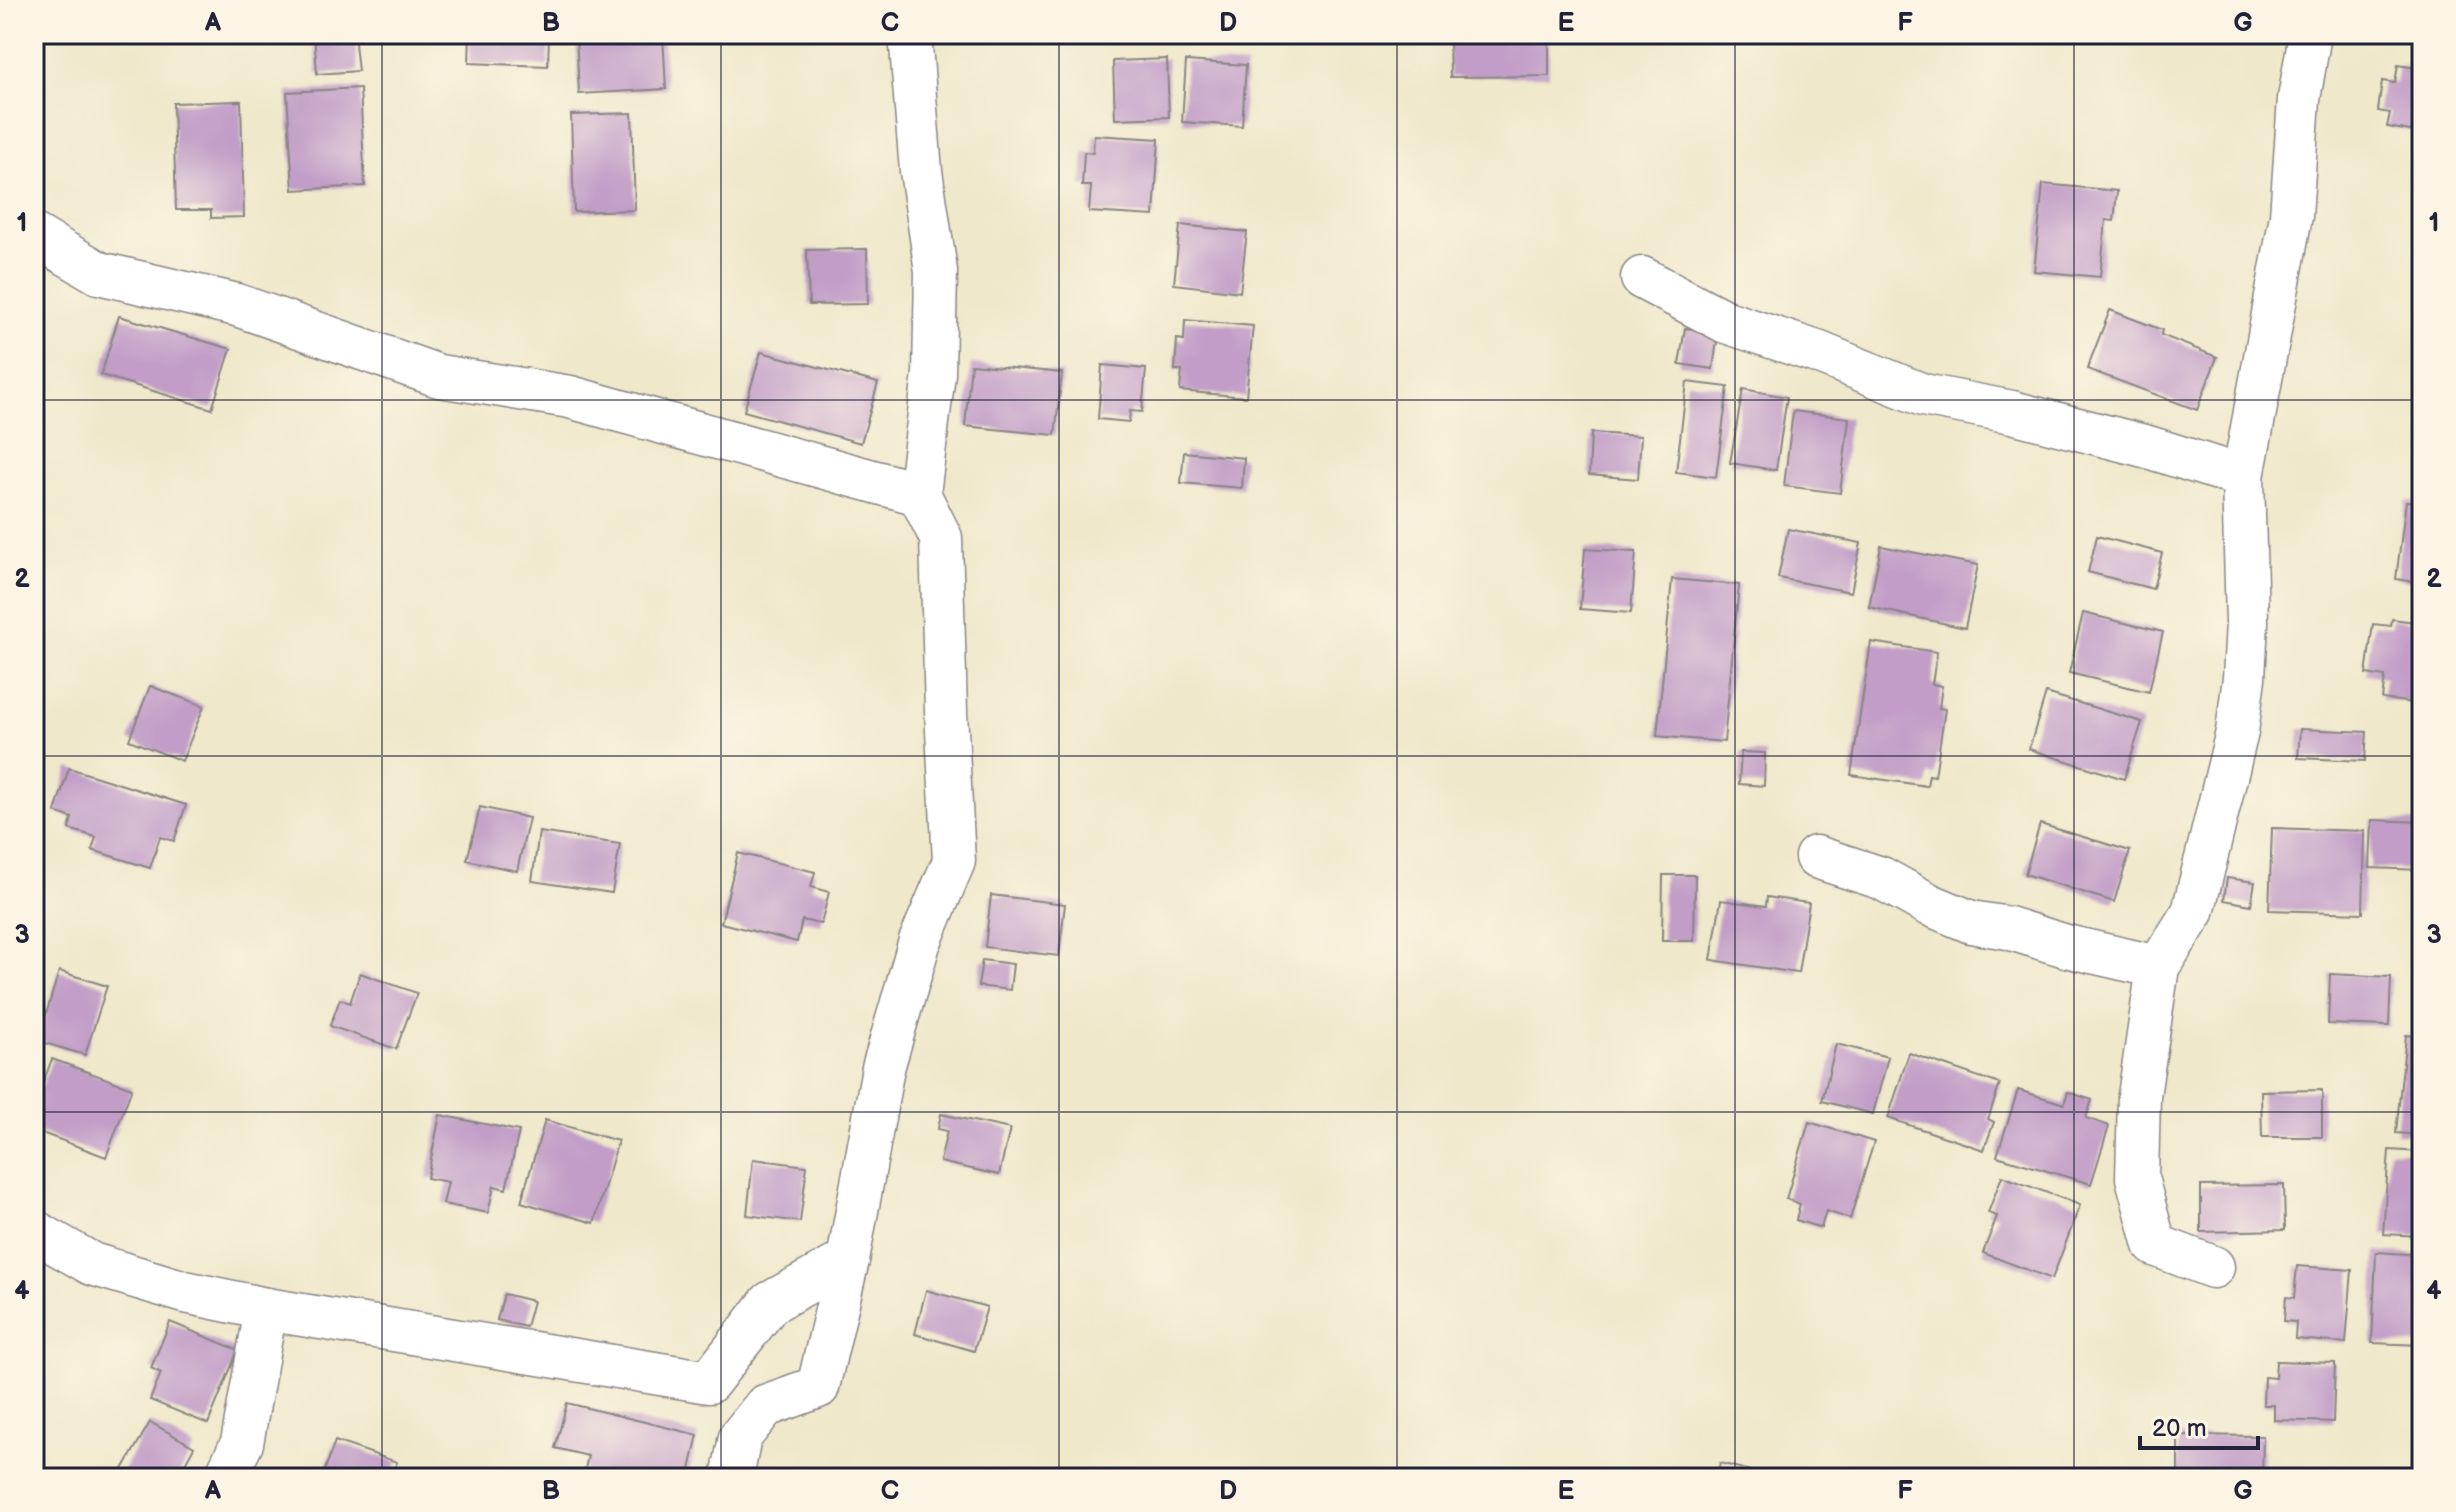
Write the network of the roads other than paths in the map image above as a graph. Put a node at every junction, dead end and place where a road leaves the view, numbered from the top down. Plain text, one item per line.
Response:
1 (910, 34) edge
2 (2310, 34) edge
3 (34, 235) edge
4 (1642, 278) dead end
5 (2243, 477) junction
6 (919, 494) junction
7 (1816, 857) dead end
8 (2158, 967) junction
9 (34, 1231) edge
10 (848, 1260) junction
11 (2213, 1267) dead end
12 (266, 1309) junction
13 (225, 1478) edge
14 (732, 1478) edge

1 - 6 street
2 - 5 street
3 - 6 street
4 - 5 street
5 - 8 street
6 - 10 street
7 - 8 street
8 - 11 street
9 - 12 street
10 - 12 street
10 - 14 street
12 - 13 street

